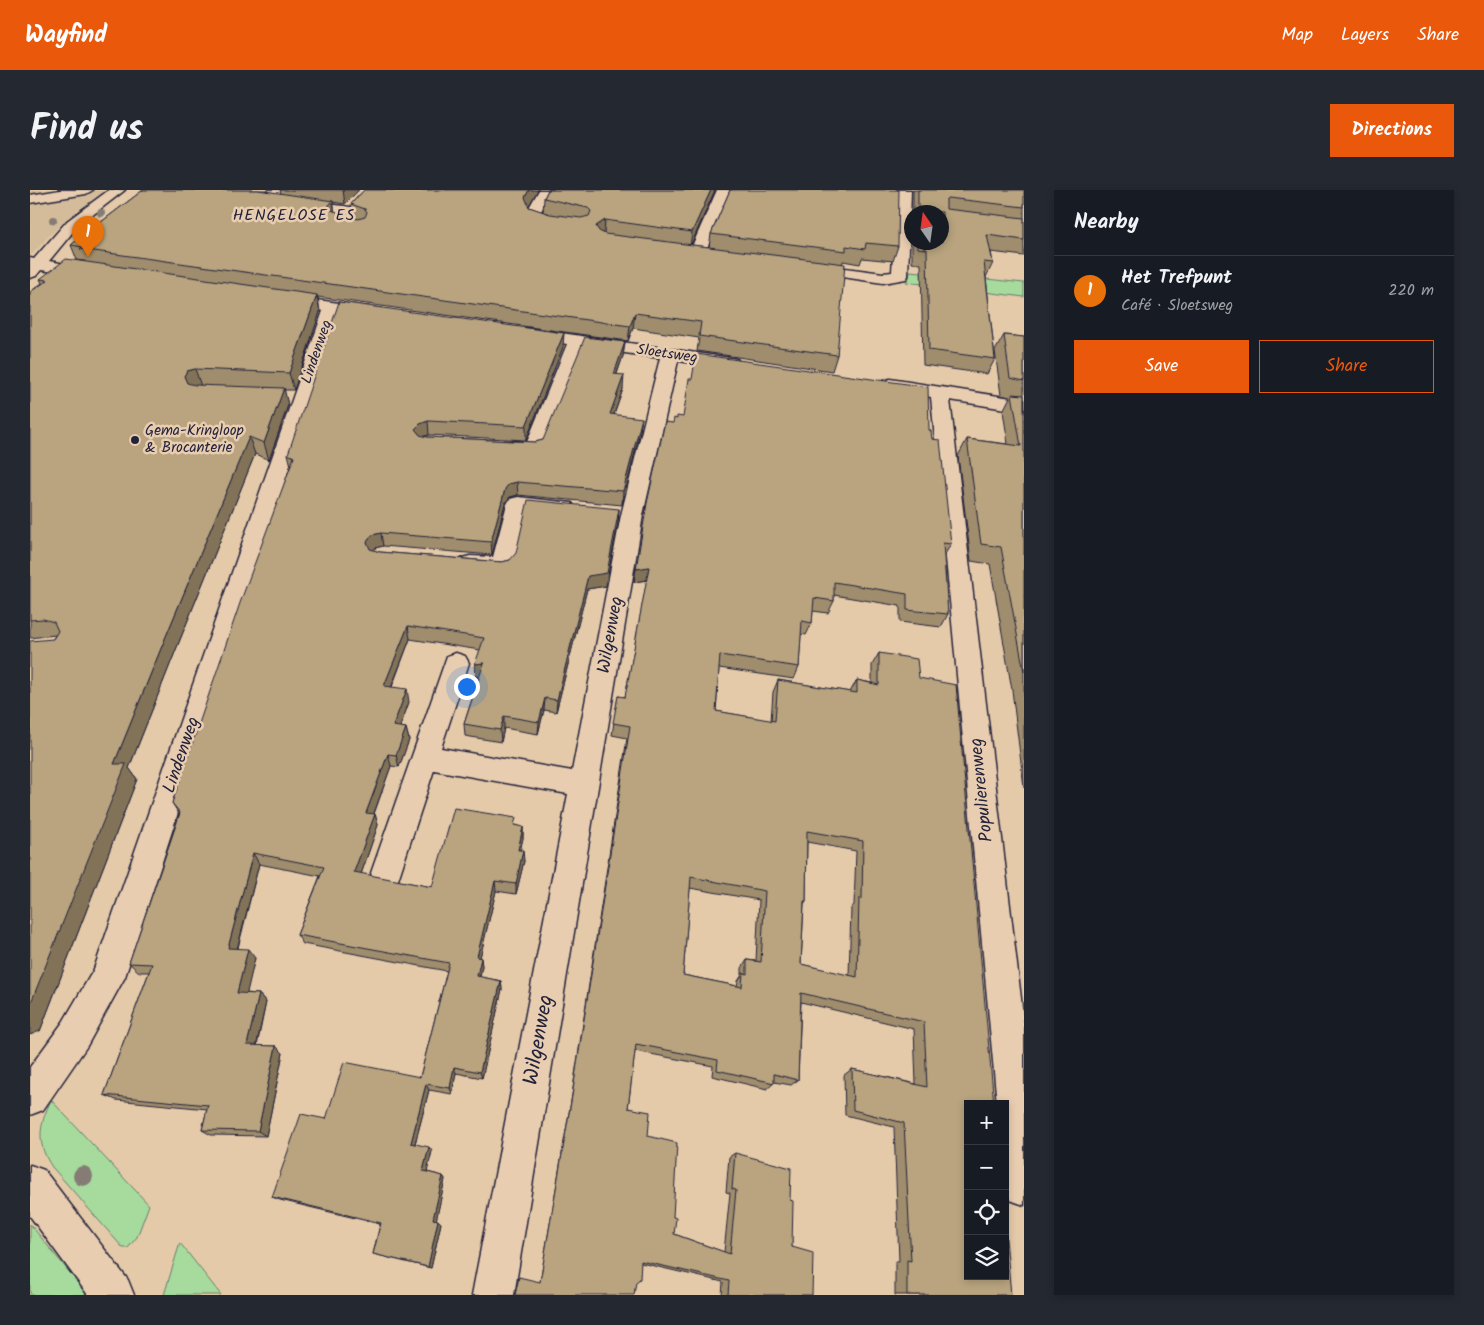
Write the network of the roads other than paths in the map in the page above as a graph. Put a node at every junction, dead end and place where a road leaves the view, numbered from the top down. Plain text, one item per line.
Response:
1 (86, 190) edge
2 (118, 190) edge
3 (278, 190) edge
4 (546, 190) edge
5 (724, 190) edge
6 (904, 190) edge
7 (30, 199) edge
8 (906, 205) edge
9 (354, 226) edge
10 (574, 226) edge
11 (904, 232) edge
12 (679, 251) edge
13 (697, 253) junction
14 (716, 256) edge
15 (791, 266) edge
16 (32, 267) edge
17 (107, 275) edge
18 (266, 297) edge
19 (333, 307) junction
20 (391, 315) edge
21 (508, 331) edge
22 (577, 340) junction
23 (670, 354) junction
24 (746, 365) edge
25 (870, 383) edge
26 (940, 394) junction
27 (1024, 406) edge
28 (487, 446) edge
29 (585, 510) edge
30 (452, 562) edge
31 (456, 663) dead end
32 (424, 757) junction
33 (585, 785) junction
34 (386, 874) dead end
35 (30, 1097) edge
36 (30, 1184) edge
37 (1024, 1186) edge
38 (113, 1295) edge
39 (493, 1295) edge

1 - 7 street
2 - 16 street
3 - 9 street
4 - 10 street
5 - 13 street
6 - 8 street
11 - 15 street
12 - 13 street
13 - 14 street
16 - 17 street
18 - 19 street
19 - 20 street
19 - 35 street, Lindenweg
21 - 22 street, Sloetsweg
22 - 23 street, Sloetsweg
22 - 28 street
23 - 24 street, Sloetsweg
23 - 33 street, Wilgenweg
25 - 26 street
26 - 27 street
26 - 37 street, Populierenweg
29 - 30 street
31 - 32 street
32 - 33 street
32 - 34 street
33 - 39 street, Wilgenweg
36 - 38 street

